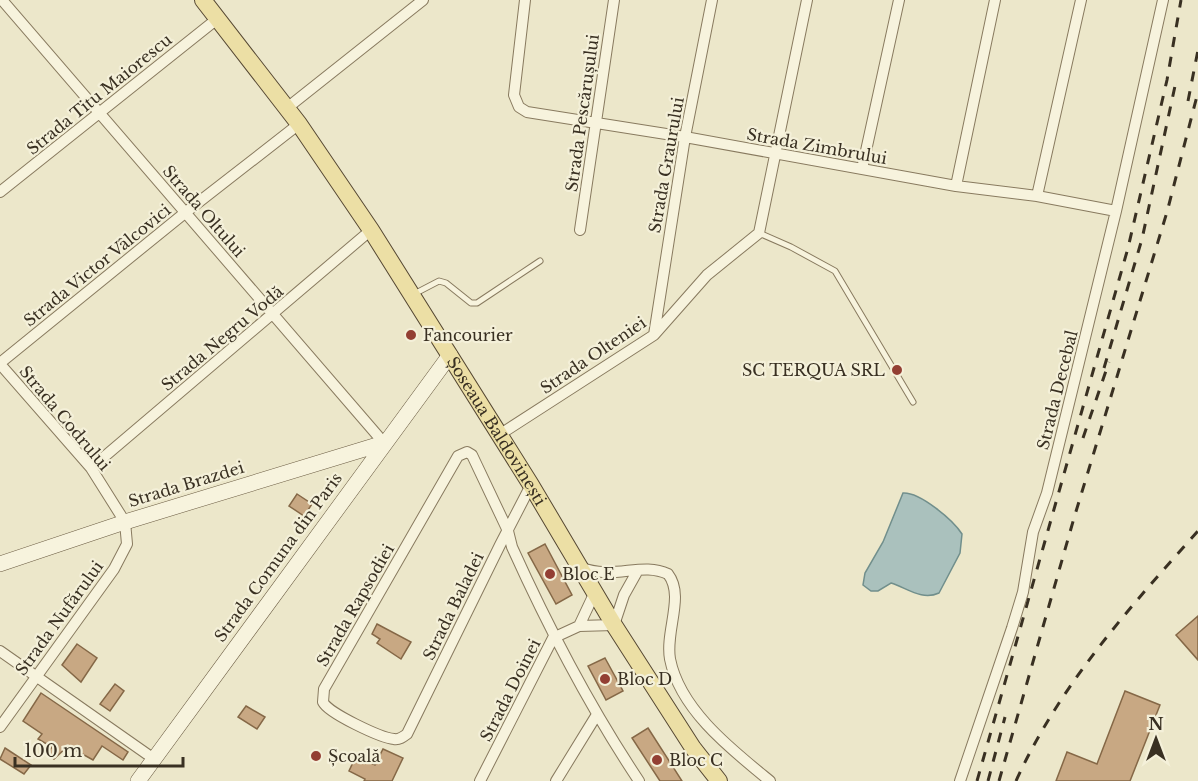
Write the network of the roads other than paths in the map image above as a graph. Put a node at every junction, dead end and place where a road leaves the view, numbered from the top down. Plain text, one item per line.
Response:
1 (202, 0) edge
2 (423, 0) edge
3 (525, 0) edge
4 (614, 0) edge
5 (712, 0) edge
6 (807, 0) edge
7 (899, 0) edge
8 (995, 0) edge
9 (1081, 0) edge
10 (1163, 0) edge
11 (3, 2) edge
12 (217, 19) junction
13 (287, 108) junction
14 (98, 114) junction
15 (596, 123) junction
16 (299, 124) junction
17 (685, 137) junction
18 (775, 154) junction
19 (862, 169) junction
20 (957, 186) junction
21 (0, 192) edge
22 (1037, 196) junction
23 (1116, 211) junction
24 (186, 212) junction
25 (371, 230) junction
26 (580, 230) dead end
27 (759, 233) junction
28 (540, 261) dead end
29 (412, 295) junction
30 (274, 314) junction
31 (654, 335) junction
32 (450, 355) junction
33 (0, 363) edge
34 (914, 402) dead end
35 (499, 435) junction
36 (384, 443) junction
37 (91, 468) junction
38 (531, 485) junction
39 (125, 522) junction
40 (508, 531) junction
41 (0, 564) edge
42 (580, 567) junction
43 (638, 570) junction
44 (595, 592) junction
45 (579, 626) junction
46 (614, 626) junction
47 (554, 638) junction
48 (0, 651) edge
49 (36, 677) junction
50 (596, 716) junction
51 (0, 727) edge
52 (401, 738) joint
53 (154, 759) junction
54 (138, 781) edge
55 (480, 781) edge
56 (556, 781) edge
57 (639, 781) edge
58 (719, 781) edge
59 (770, 781) edge
60 (960, 781) edge

1 - 12 main road, Șoseaua Baldovinești
2 - 13 street
3 - 15 street, Strada Zimbrului
4 - 15 street, Strada Pescărușului
5 - 17 street, Strada Graurului
6 - 18 street
7 - 19 street
8 - 20 street
9 - 22 street
10 - 23 street, Strada Decebal
11 - 14 street, Strada Oltului
12 - 13 main road, Șoseaua Baldovinești
12 - 14 street, Strada Titu Maiorescu
13 - 16 main road, Șoseaua Baldovinești
14 - 21 street, Strada Titu Maiorescu
14 - 24 street, Strada Oltului
15 - 17 street, Strada Zimbrului
15 - 26 street, Strada Pescărușului
16 - 24 street, Strada Victor Vâlcovici
16 - 25 main road, Șoseaua Baldovinești
17 - 18 street, Strada Zimbrului
17 - 31 street, Strada Graurului
18 - 19 street, Strada Zimbrului
18 - 27 street
19 - 20 street, Strada Zimbrului
20 - 22 street, Strada Zimbrului
22 - 23 street, Strada Zimbrului
23 - 60 street, Strada Decebal
24 - 30 street, Strada Oltului
24 - 33 street, Strada Victor Vâlcovici
25 - 29 main road, Șoseaua Baldovinești
25 - 30 street, Strada Negru Vodă
27 - 31 street, Strada Olteniei
27 - 34 lane
28 - 29 lane
29 - 32 main road, Șoseaua Baldovinești
30 - 36 street, Strada Oltului
30 - 37 street, Strada Negru Vodă
31 - 35 street, Strada Olteniei
32 - 35 main road, Șoseaua Baldovinești
32 - 36 street, Strada Comuna din Paris
33 - 37 street, Strada Codrului
35 - 38 main road, Șoseaua Baldovinești
36 - 39 street, Strada Brazdei
36 - 53 street, Strada Comuna din Paris
37 - 39 street, Strada Codrului
38 - 40 street, Strada Baladei
38 - 42 main road, Șoseaua Baldovinești
39 - 41 street, Strada Brazdei
39 - 49 street, Strada Nufărului
40 - 47 street
40 - 52 street, Strada Baladei
40 - 52 street, Strada Rapsodiei
42 - 43 street
42 - 44 main road, Șoseaua Baldovinești
43 - 46 street
43 - 59 street
44 - 45 street
44 - 46 main road, Șoseaua Baldovinești
45 - 46 street, Strada Doinei
45 - 47 street, Strada Doinei
46 - 58 main road, Șoseaua Baldovinești
47 - 50 street
47 - 55 street, Strada Doinei
48 - 49 street
49 - 51 street, Strada Nufărului
49 - 53 street
50 - 56 street
50 - 57 street
53 - 54 street, Strada Comuna din Paris

